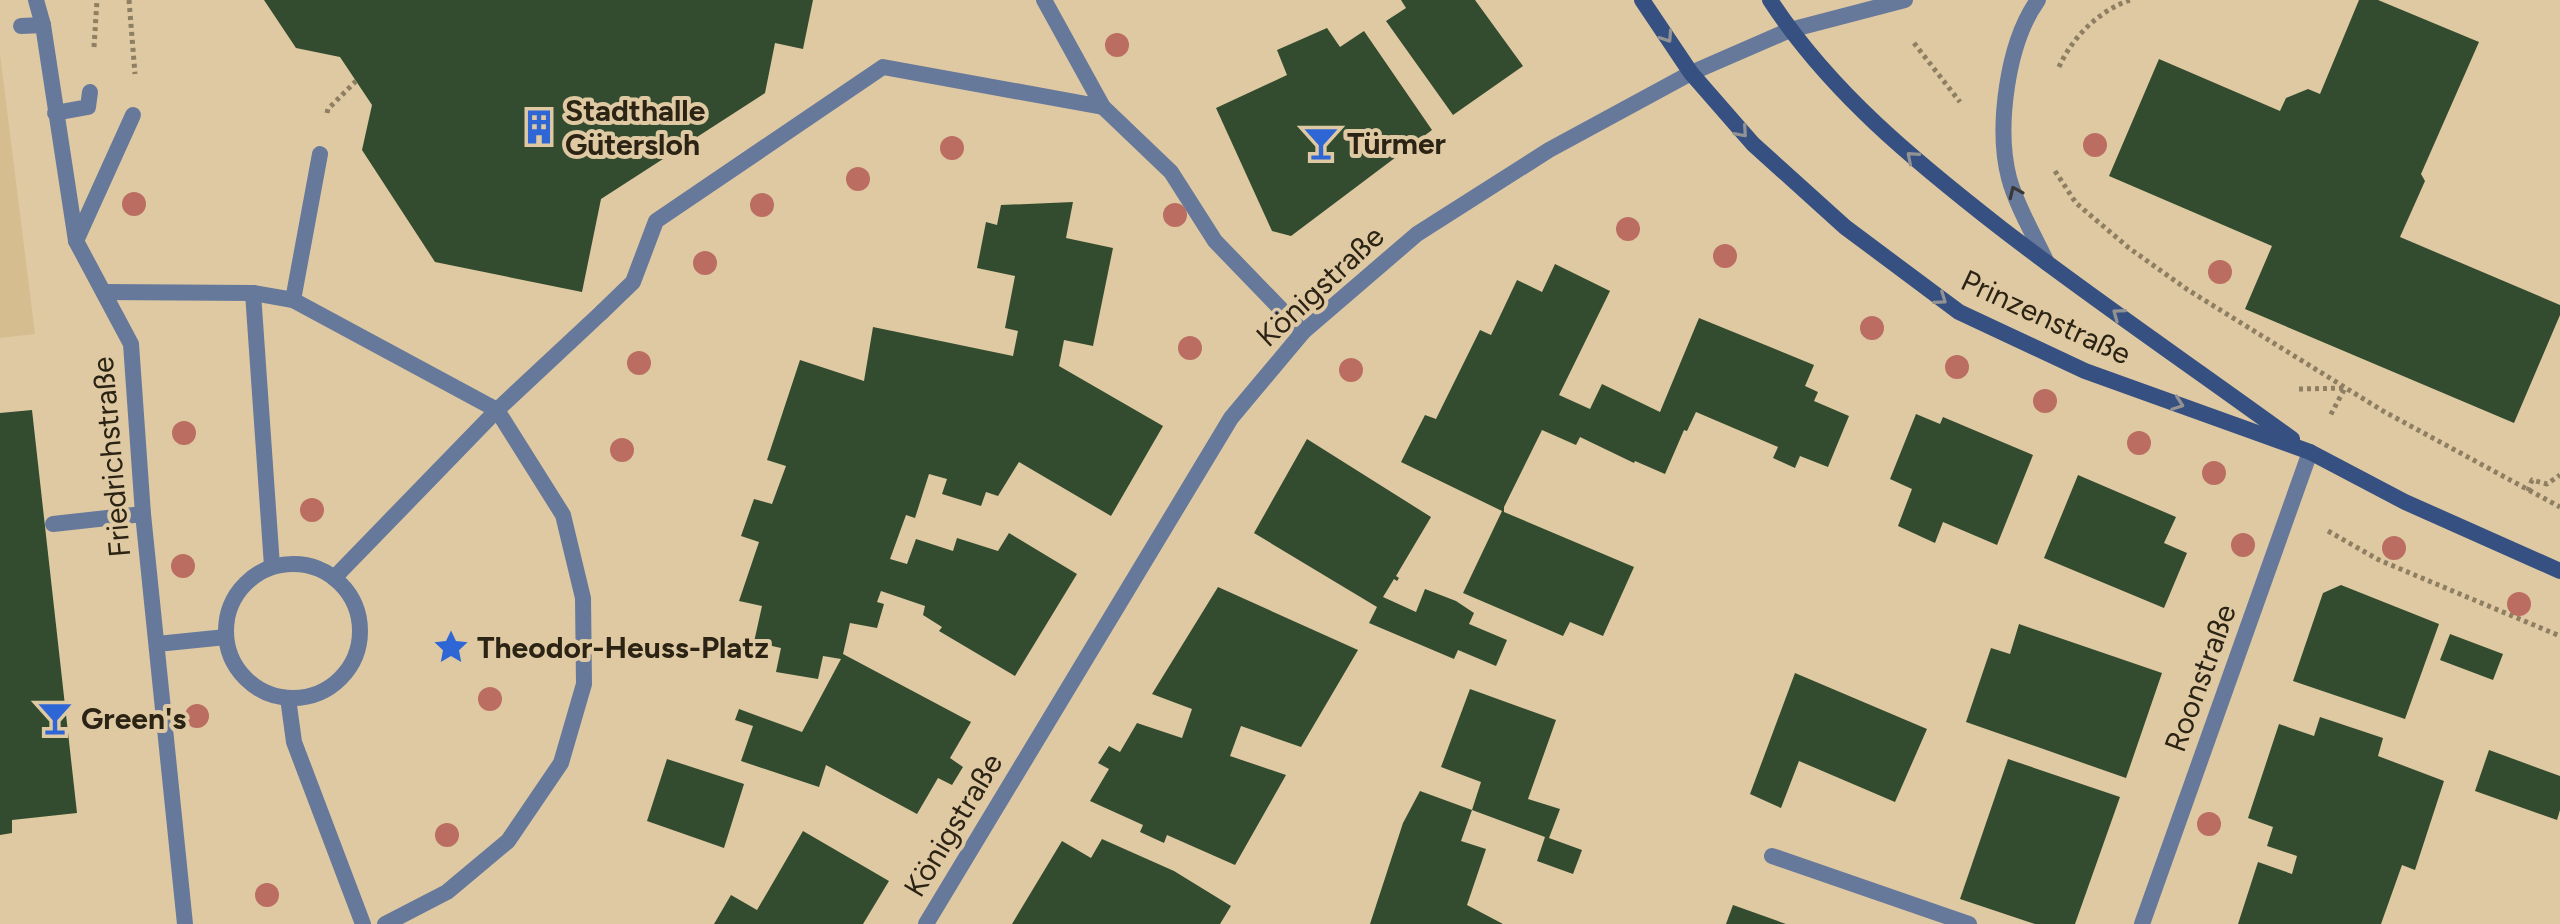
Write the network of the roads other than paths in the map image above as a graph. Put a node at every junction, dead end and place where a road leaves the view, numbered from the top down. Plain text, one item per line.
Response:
1 (36, 0) edge
2 (1044, 0) edge
3 (1642, 0) edge
4 (1770, 0) edge
5 (1905, 0) edge
6 (2038, 0) edge
7 (43, 25) junction
8 (21, 26) dead end
9 (1790, 30) junction
10 (1691, 73) junction
11 (90, 92) dead end
12 (1103, 107) junction
13 (55, 113) junction
14 (133, 115) dead end
15 (320, 154) dead end
16 (76, 241) junction
17 (2047, 263) junction
18 (104, 292) junction
19 (253, 293) junction
20 (293, 300) junction
21 (1303, 332) junction
22 (497, 410) junction
23 (2310, 452) junction
24 (143, 514) junction
25 (53, 524) dead end
26 (272, 566) junction
27 (2560, 571) edge
28 (334, 578) junction
29 (226, 637) junction
30 (157, 644) junction
31 (288, 698) junction
32 (1772, 856) dead end
33 (185, 924) edge
34 (363, 924) edge
35 (385, 924) edge
36 (926, 924) edge
37 (1969, 924) edge
38 (2142, 924) edge

1 - 7 street, Friedrichstraße
2 - 12 street
3 -> 10 street, Prinzenstraße
4 - 9 street, Prinzenstraße
5 - 9 street, Königstraße
17 -> 6 street
7 - 8 street
7 - 13 street, Friedrichstraße
9 - 10 street, Königstraße
17 -> 9 street, Prinzenstraße
10 - 21 street, Königstraße
10 -> 23 street, Prinzenstraße
11 - 13 street
12 - 21 street
12 - 22 street
13 - 16 street, Friedrichstraße
14 - 16 street
15 - 20 street
16 - 18 street, Friedrichstraße
23 -> 17 street, Prinzenstraße
18 - 19 street
18 - 24 street, Friedrichstraße
19 - 20 street
19 - 26 street
20 - 22 street
21 - 36 street, Königstraße
22 - 28 street
22 - 35 street
23 - 27 street, Prinzenstraße
23 - 38 street, Roonstraße
24 - 25 street
24 - 30 street, Friedrichstraße
26 - 28 street
26 - 29 street
28 - 31 street
29 - 30 street
29 - 31 street
30 - 33 street, Friedrichstraße
31 - 34 street
32 - 37 street

